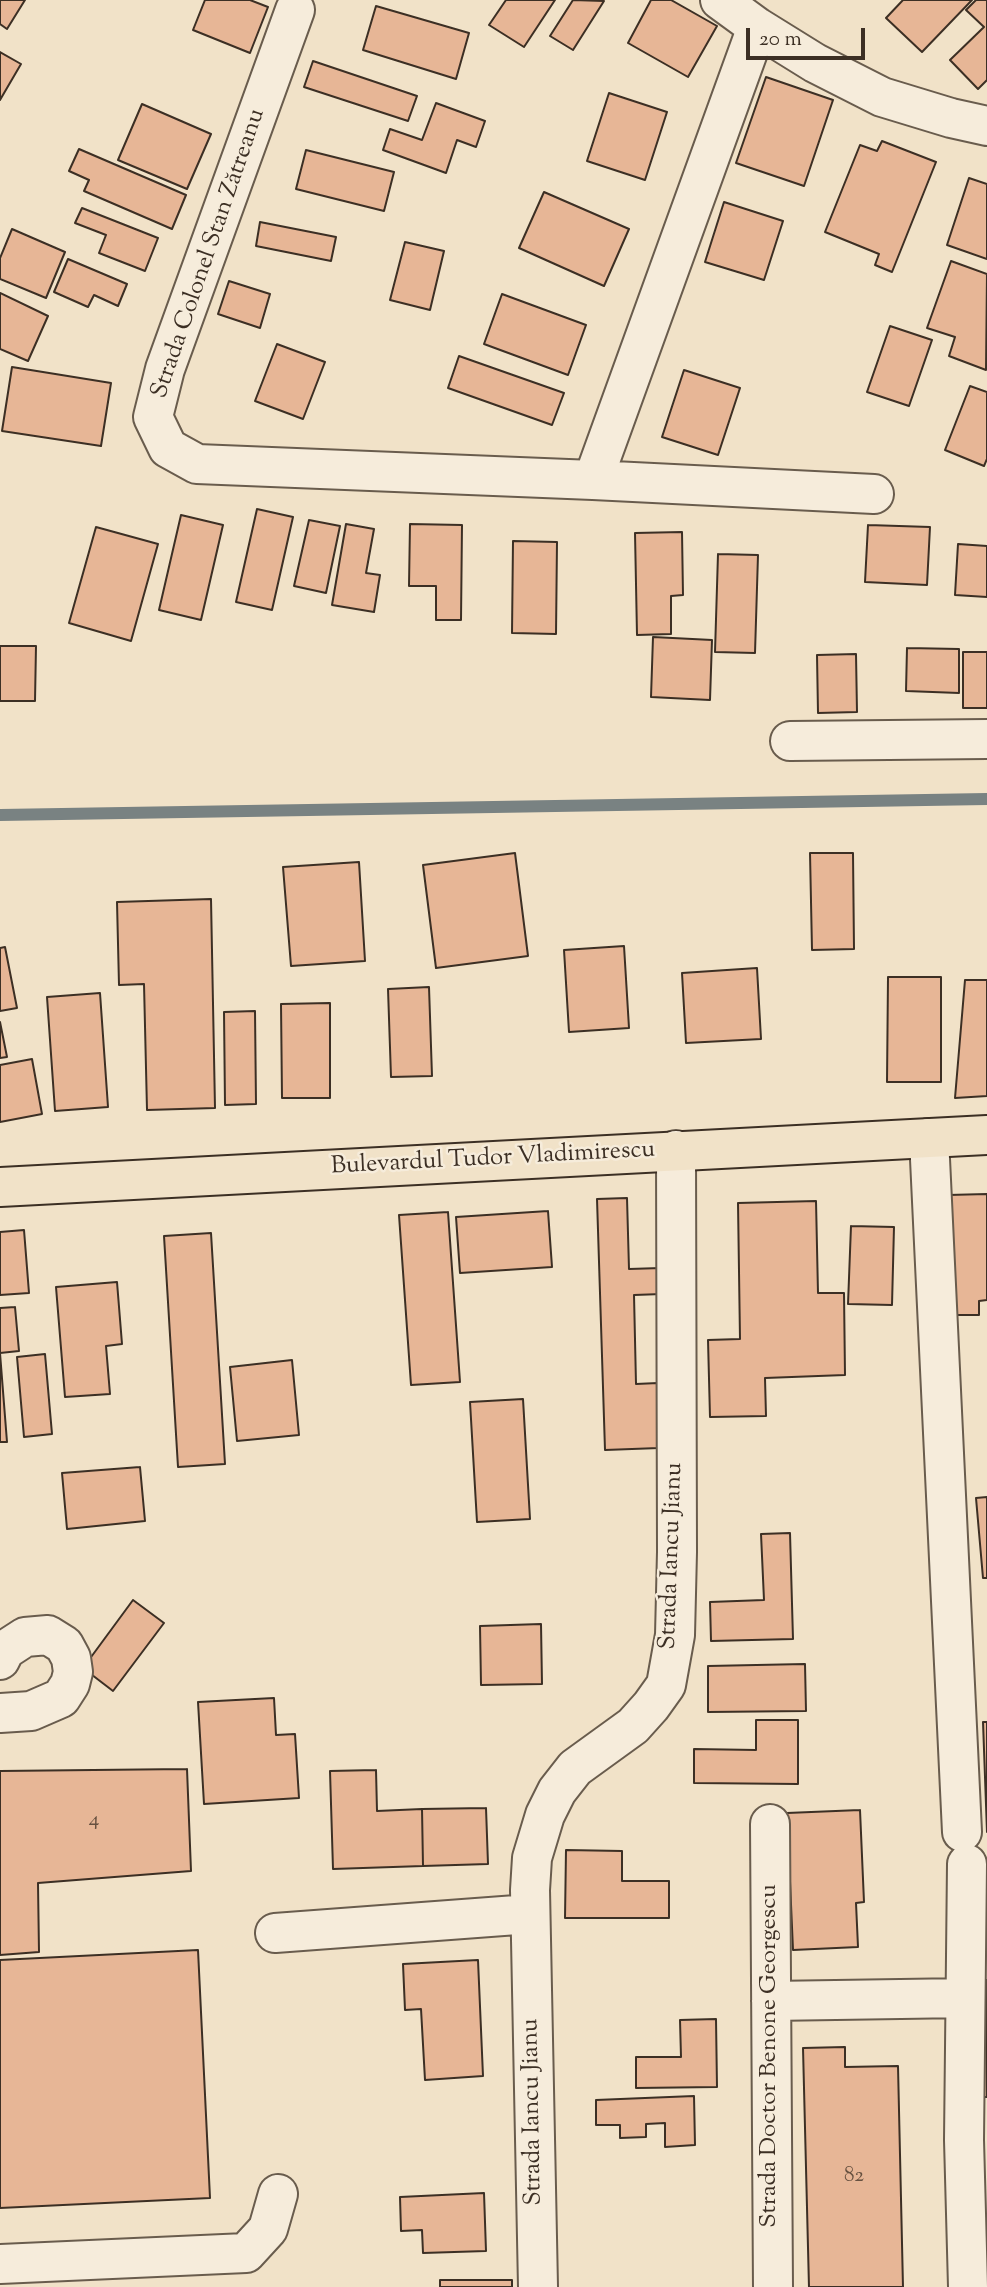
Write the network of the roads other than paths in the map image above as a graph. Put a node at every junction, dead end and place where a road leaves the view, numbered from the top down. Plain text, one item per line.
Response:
1 (720, 0) edge
2 (295, 10) dead end
3 (757, 27) junction
4 (987, 126) edge
5 (593, 480) junction
6 (874, 494) dead end
7 (987, 739) edge
8 (790, 741) dead end
9 (987, 1135) edge
10 (929, 1138) junction
11 (676, 1150) junction
12 (0, 1187) edge
13 (0, 1660) edge
14 (0, 1713) edge
15 (770, 1824) dead end
16 (530, 1914) junction
17 (275, 1933) dead end
18 (965, 1998) junction
19 (771, 2001) junction
20 (976, 2139) edge
21 (278, 2194) dead end
22 (0, 2264) edge
23 (538, 2287) edge
24 (773, 2287) edge
25 (968, 2287) edge

1 - 3 street
2 - 5 street, Strada Colonel Stan Zătreanu
3 - 4 street
3 - 5 street
5 - 6 street, Strada Colonel Stan Zătreanu
7 - 8 street
9 - 10 main road, Bulevardul Tudor Vladimirescu
10 - 11 main road, Bulevardul Tudor Vladimirescu
10 - 18 street
11 - 12 main road, Bulevardul Tudor Vladimirescu
11 - 16 street, Strada Iancu Jianu
13 - 14 street
15 - 19 street, Strada Doctor Benone Georgescu
16 - 17 street
16 - 23 street, Strada Iancu Jianu
18 - 19 street
18 - 20 street
19 - 24 street, Strada Doctor Benone Georgescu
20 - 25 street
21 - 22 street

